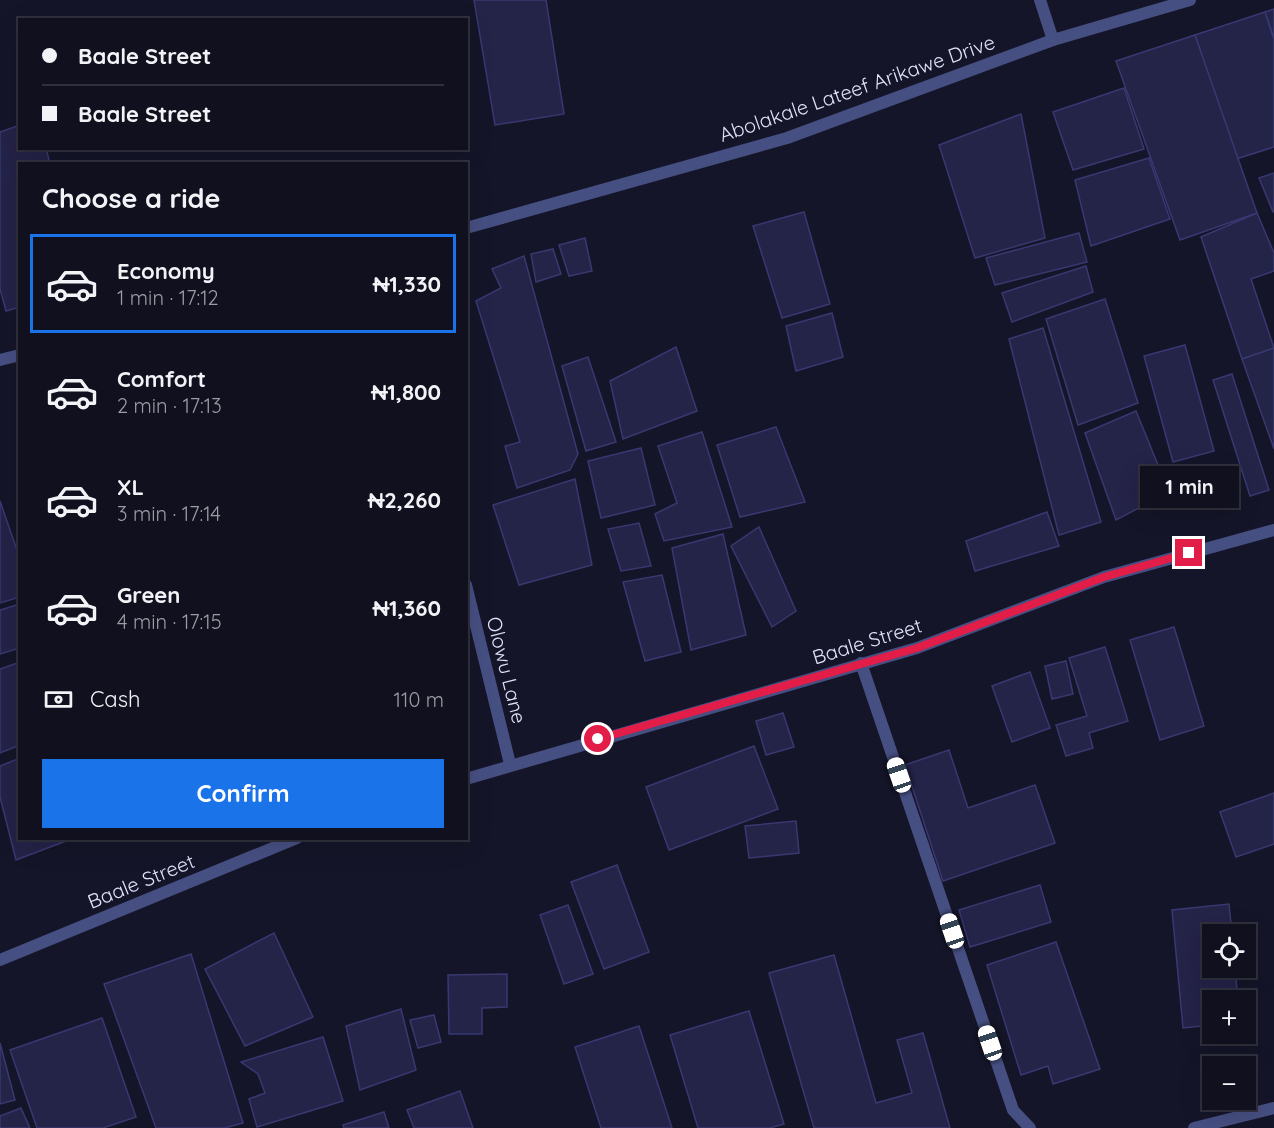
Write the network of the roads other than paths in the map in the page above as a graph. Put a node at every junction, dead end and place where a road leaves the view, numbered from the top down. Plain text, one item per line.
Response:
1 (1040, 0) edge
2 (1190, 0) edge
3 (1053, 40) junction
4 (468, 227) edge
5 (18, 356) edge
6 (0, 360) edge
7 (1274, 530) edge
8 (468, 593) edge
9 (861, 663) junction
10 (510, 764) junction
11 (468, 778) edge
12 (292, 840) edge
13 (0, 960) edge
14 (1274, 1108) edge
15 (1030, 1128) edge
16 (1194, 1128) edge

1 - 3 street
2 - 3 street, Abolakale Lateef Arikawe Drive
3 - 4 street, Abolakale Lateef Arikawe Drive
5 - 6 street
7 - 9 street, Baale Street
8 - 10 street, Olowu Lane
9 - 10 street, Baale Street
9 - 15 street
10 - 11 street, Baale Street
12 - 13 street, Baale Street
14 - 16 street

